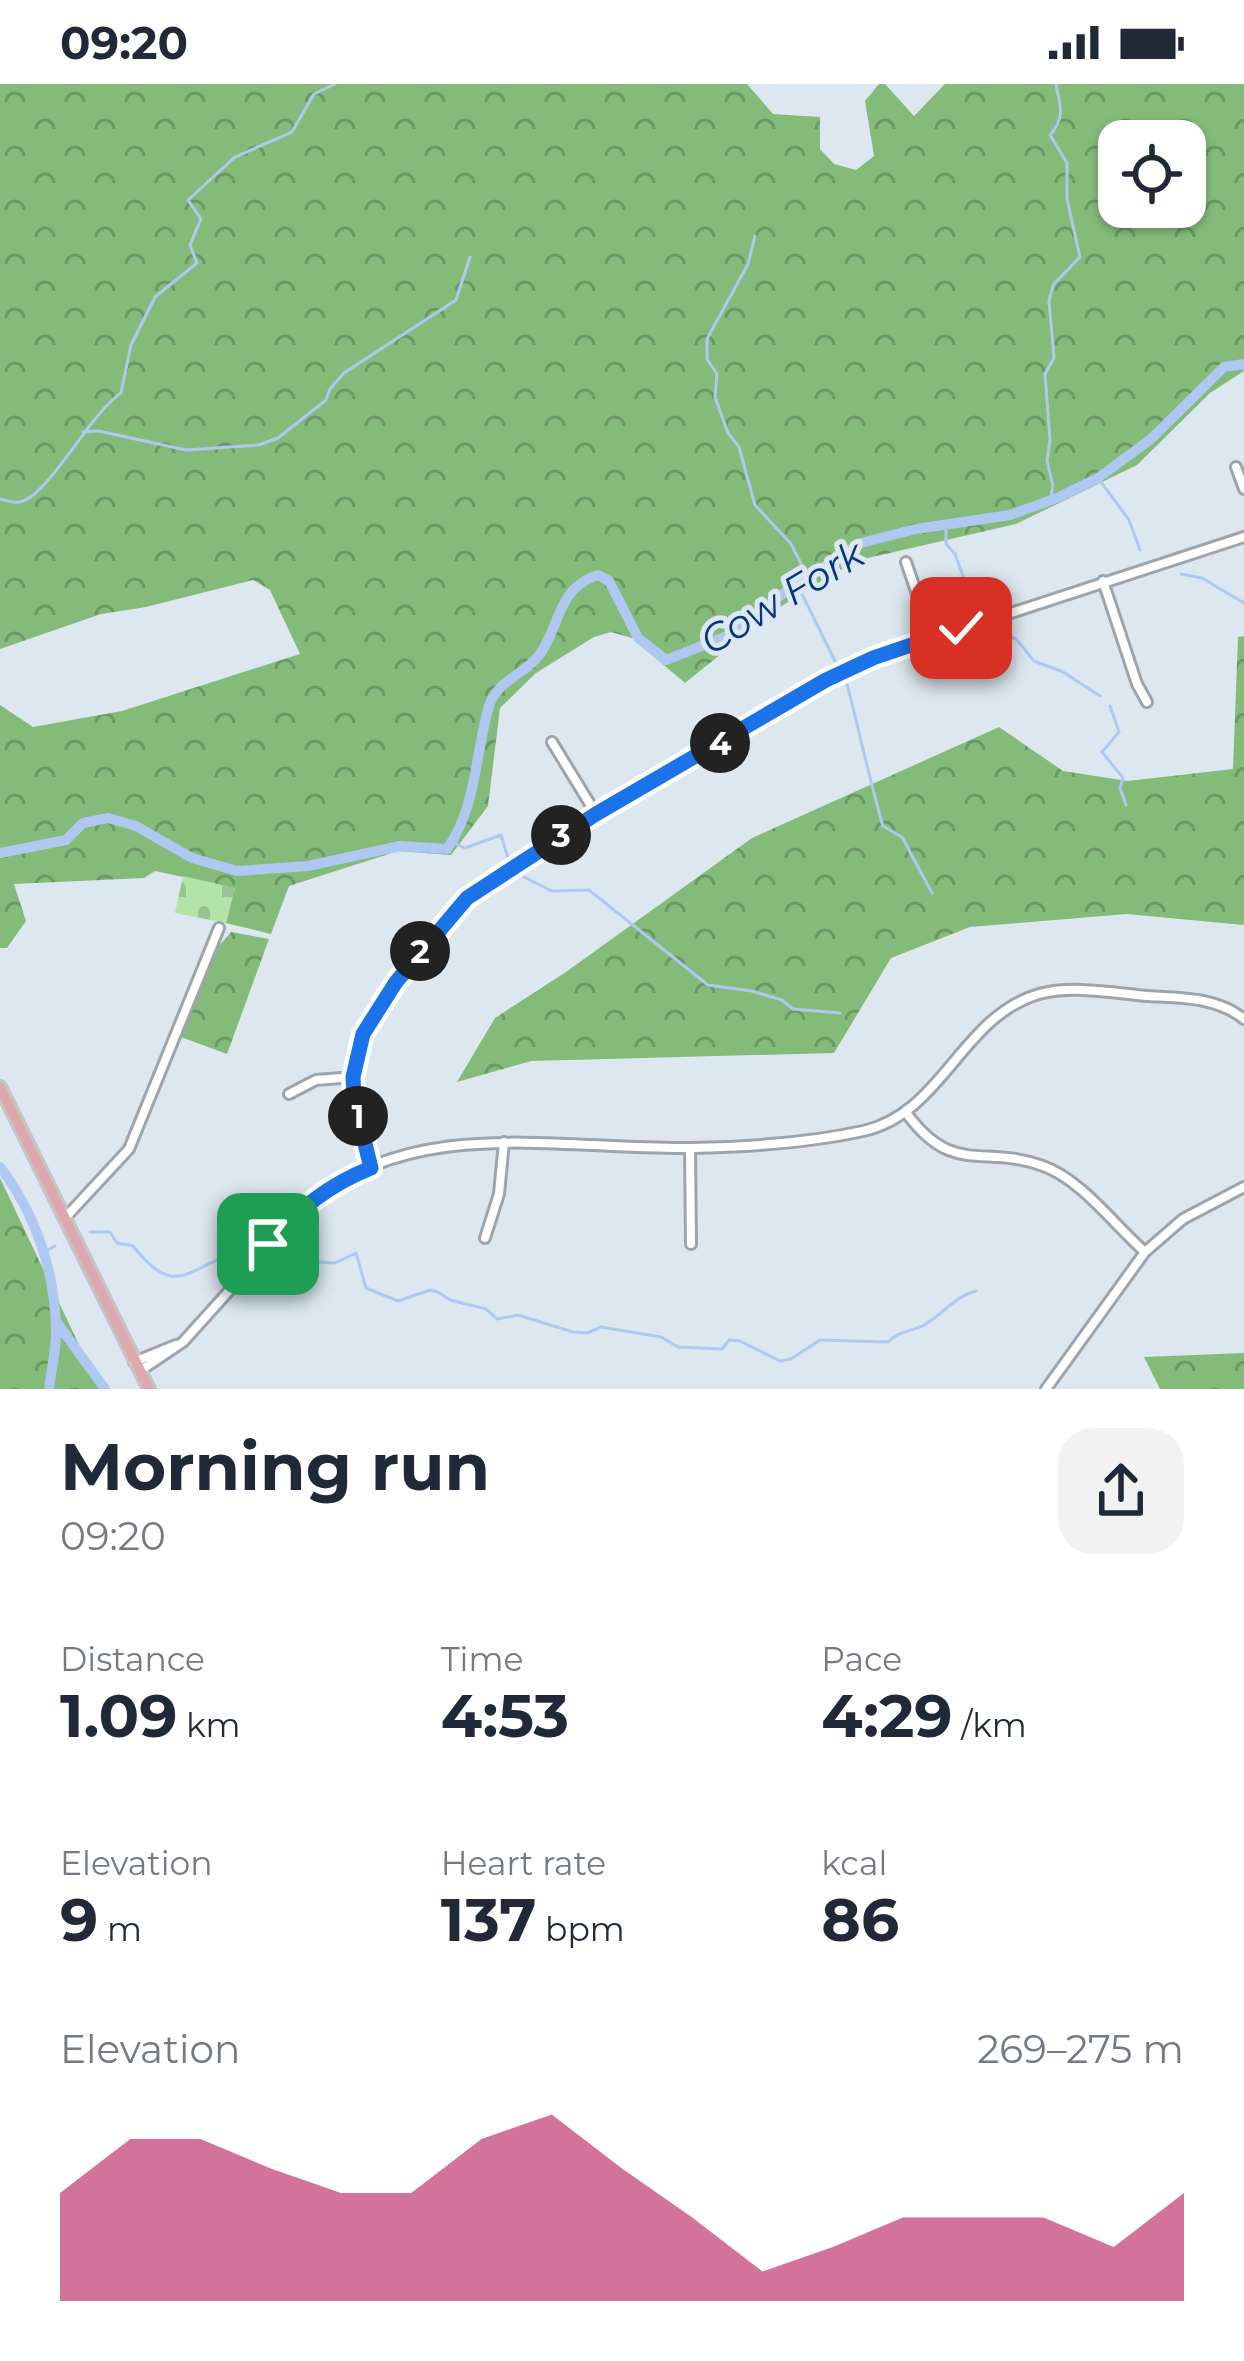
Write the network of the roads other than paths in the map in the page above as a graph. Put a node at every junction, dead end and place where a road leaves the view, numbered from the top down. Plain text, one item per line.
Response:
1 (1236, 467) dead end
2 (1244, 489) edge
3 (1244, 537) edge
4 (906, 562) dead end
5 (1103, 581) junction
6 (932, 638) junction
7 (1147, 702) dead end
8 (552, 742) dead end
9 (596, 814) junction
10 (218, 928) dead end
11 (1244, 1018) edge
12 (353, 1077) junction
13 (0, 1087) edge
14 (289, 1094) dead end
15 (907, 1114) junction
16 (504, 1142) junction
17 (690, 1148) junction
18 (371, 1168) junction
19 (1244, 1187) edge
20 (65, 1218) junction
21 (485, 1238) dead end
22 (691, 1244) dead end
23 (1145, 1252) junction
24 (136, 1367) junction
25 (149, 1389) edge
26 (1046, 1389) edge

1 - 2 street
3 - 5 street
4 - 6 street
5 - 6 street
5 - 7 street
6 - 9 street
8 - 9 street
9 - 12 street
10 - 20 street
11 - 15 street
12 - 14 street
12 - 18 street
13 - 20 main road
15 - 17 street
15 - 23 street
16 - 17 street
16 - 18 street
16 - 21 street
17 - 22 street
18 - 24 street
19 - 23 street
20 - 24 main road
23 - 26 street
24 - 25 main road

